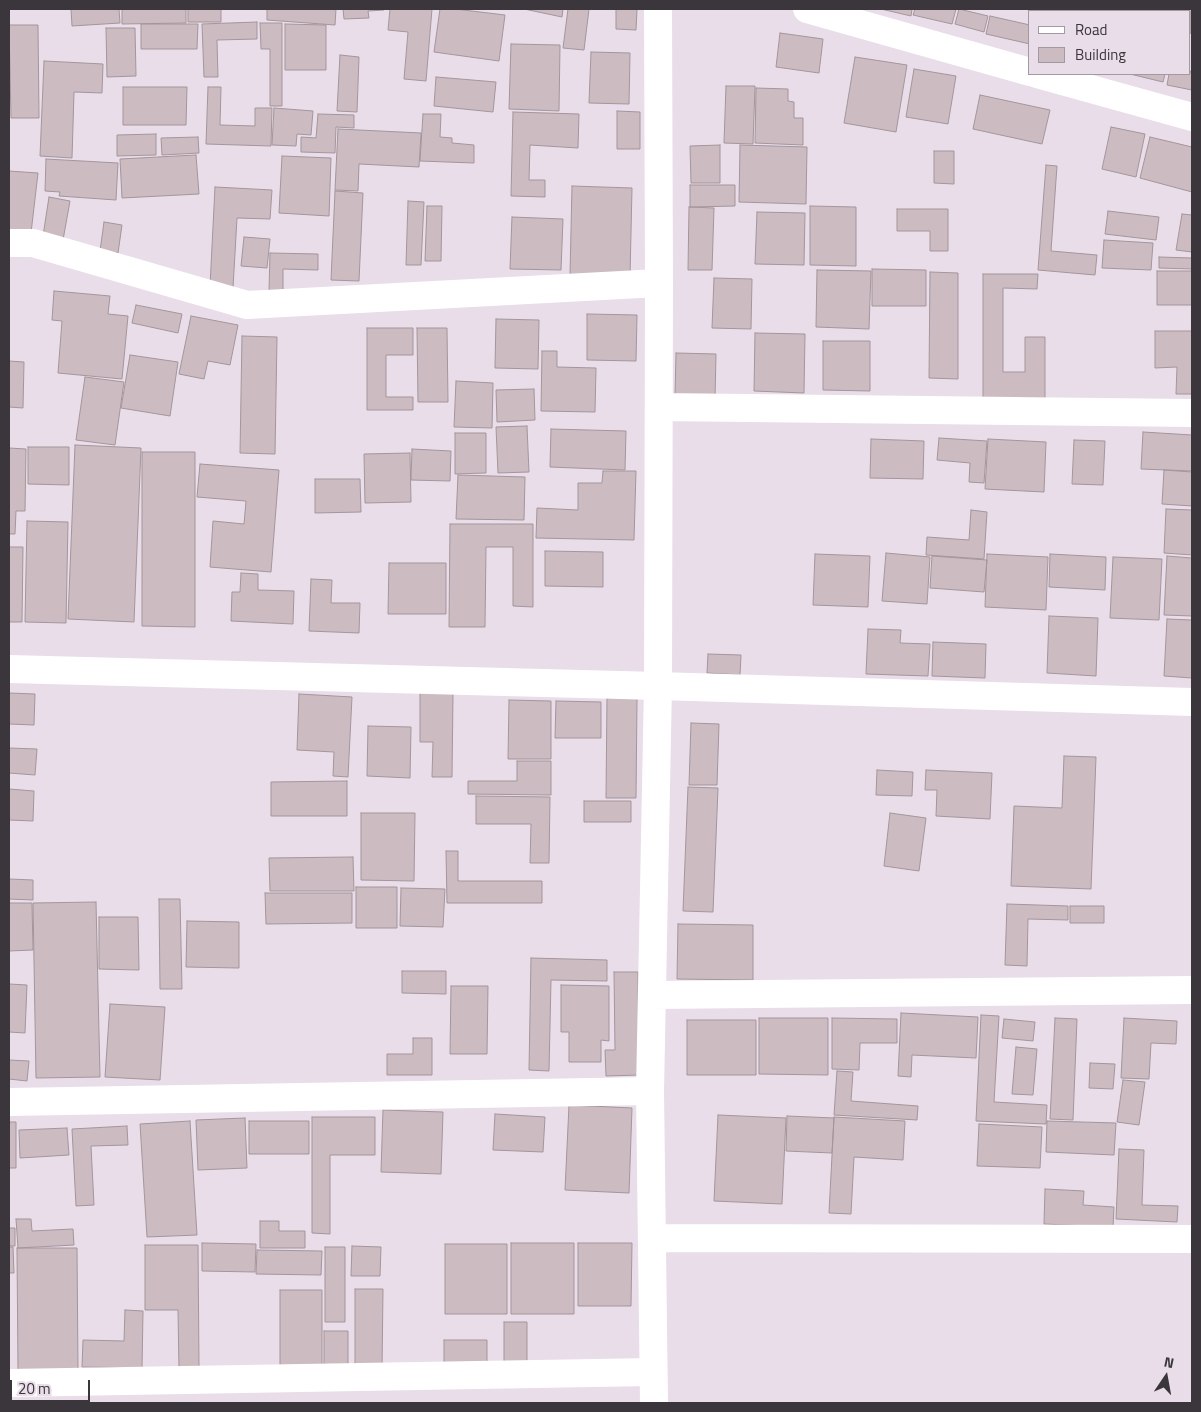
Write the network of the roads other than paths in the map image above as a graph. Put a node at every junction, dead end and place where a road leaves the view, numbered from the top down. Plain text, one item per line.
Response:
1 (658, 9) edge
2 (807, 9) edge
3 (1028, 71) edge
4 (1041, 75) edge
5 (1192, 118) edge
6 (9, 243) edge
7 (659, 283) junction
8 (659, 407) junction
9 (1192, 413) edge
10 (9, 669) edge
11 (658, 686) junction
12 (1192, 702) edge
13 (1192, 990) edge
14 (652, 995) junction
15 (650, 1091) junction
16 (9, 1102) edge
17 (652, 1238) junction
18 (1192, 1240) edge
19 (653, 1372) junction
20 (9, 1383) edge
21 (654, 1403) edge

1 - 7 street
2 - 3 street
4 - 5 street
6 - 7 street
7 - 8 street
8 - 9 street
8 - 11 street
10 - 11 street
11 - 12 street
11 - 14 street
13 - 14 street
14 - 15 street
15 - 16 street
15 - 17 street
17 - 18 street
17 - 19 street
19 - 20 street
19 - 21 street

